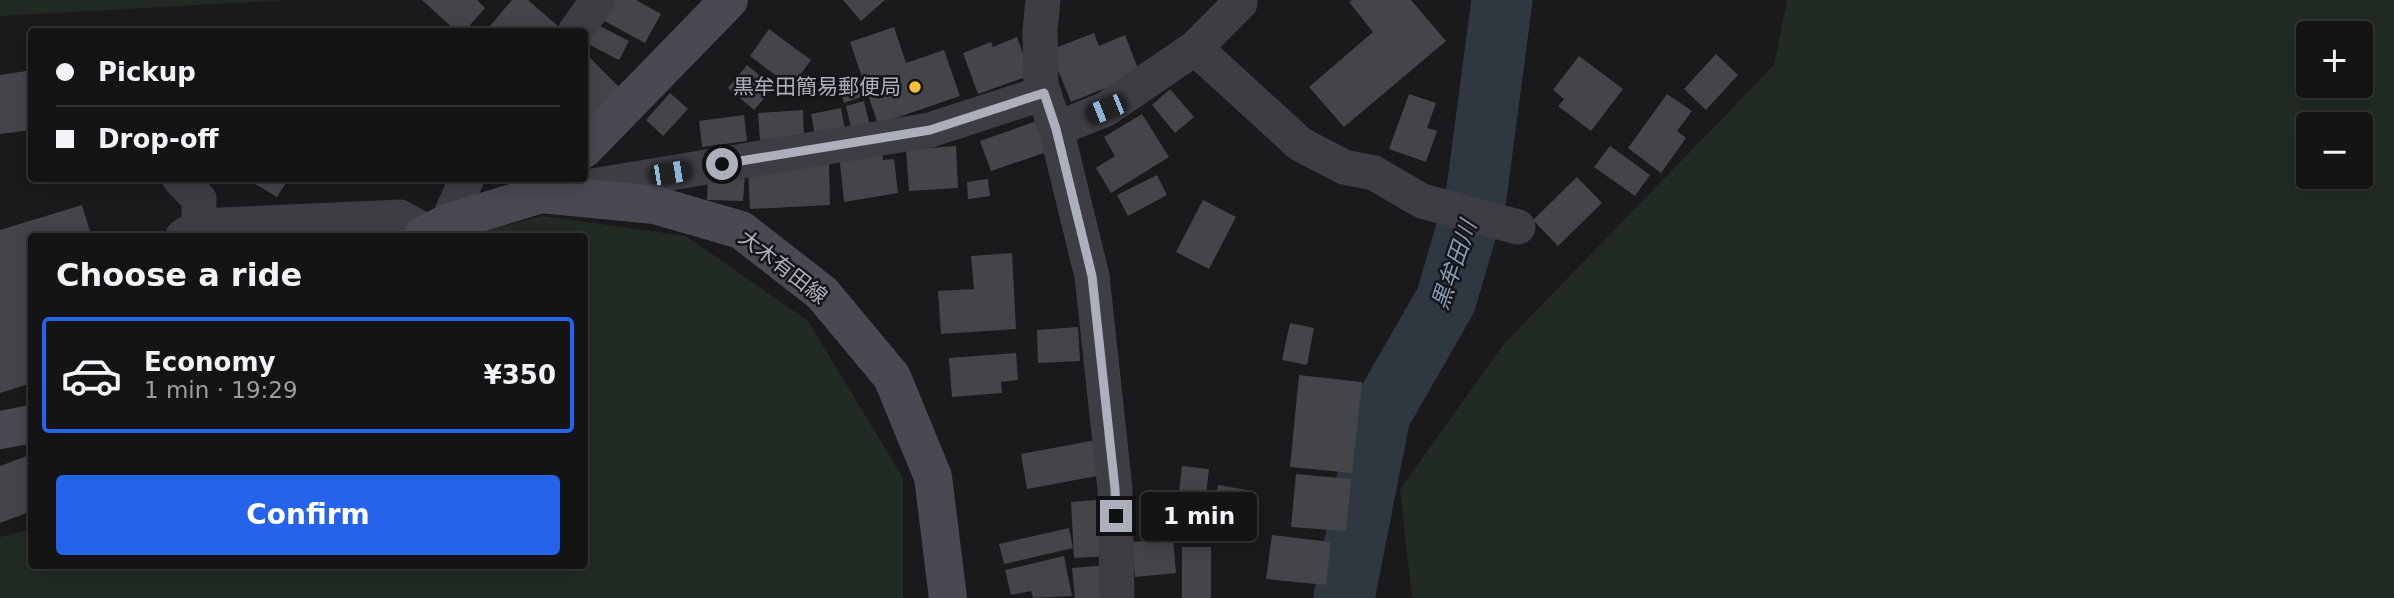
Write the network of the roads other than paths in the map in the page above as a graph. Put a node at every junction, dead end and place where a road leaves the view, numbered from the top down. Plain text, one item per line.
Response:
1 (598, 0) edge
2 (729, 0) edge
3 (1043, 0) edge
4 (1238, 0) edge
5 (578, 28) edge
6 (1195, 48) junction
7 (1044, 93) junction
8 (1056, 129) junction
9 (588, 145) edge
10 (588, 180) edge
11 (183, 182) edge
12 (464, 182) edge
13 (576, 182) edge
14 (549, 186) edge
15 (1507, 225) dead end
16 (191, 231) edge
17 (433, 231) edge
18 (28, 425) edge
19 (0, 430) edge
20 (948, 598) edge
21 (1117, 598) edge

1 - 5 street
2 - 9 main road
3 - 7 street
4 - 6 street
6 - 8 street
6 - 15 street
7 - 8 street
7 - 10 street
8 - 21 street
11 - 16 street
12 - 17 street
13 - 14 street
14 - 17 main road, 大木有田線
14 - 20 main road, 大木有田線
16 - 17 street
18 - 19 main road

